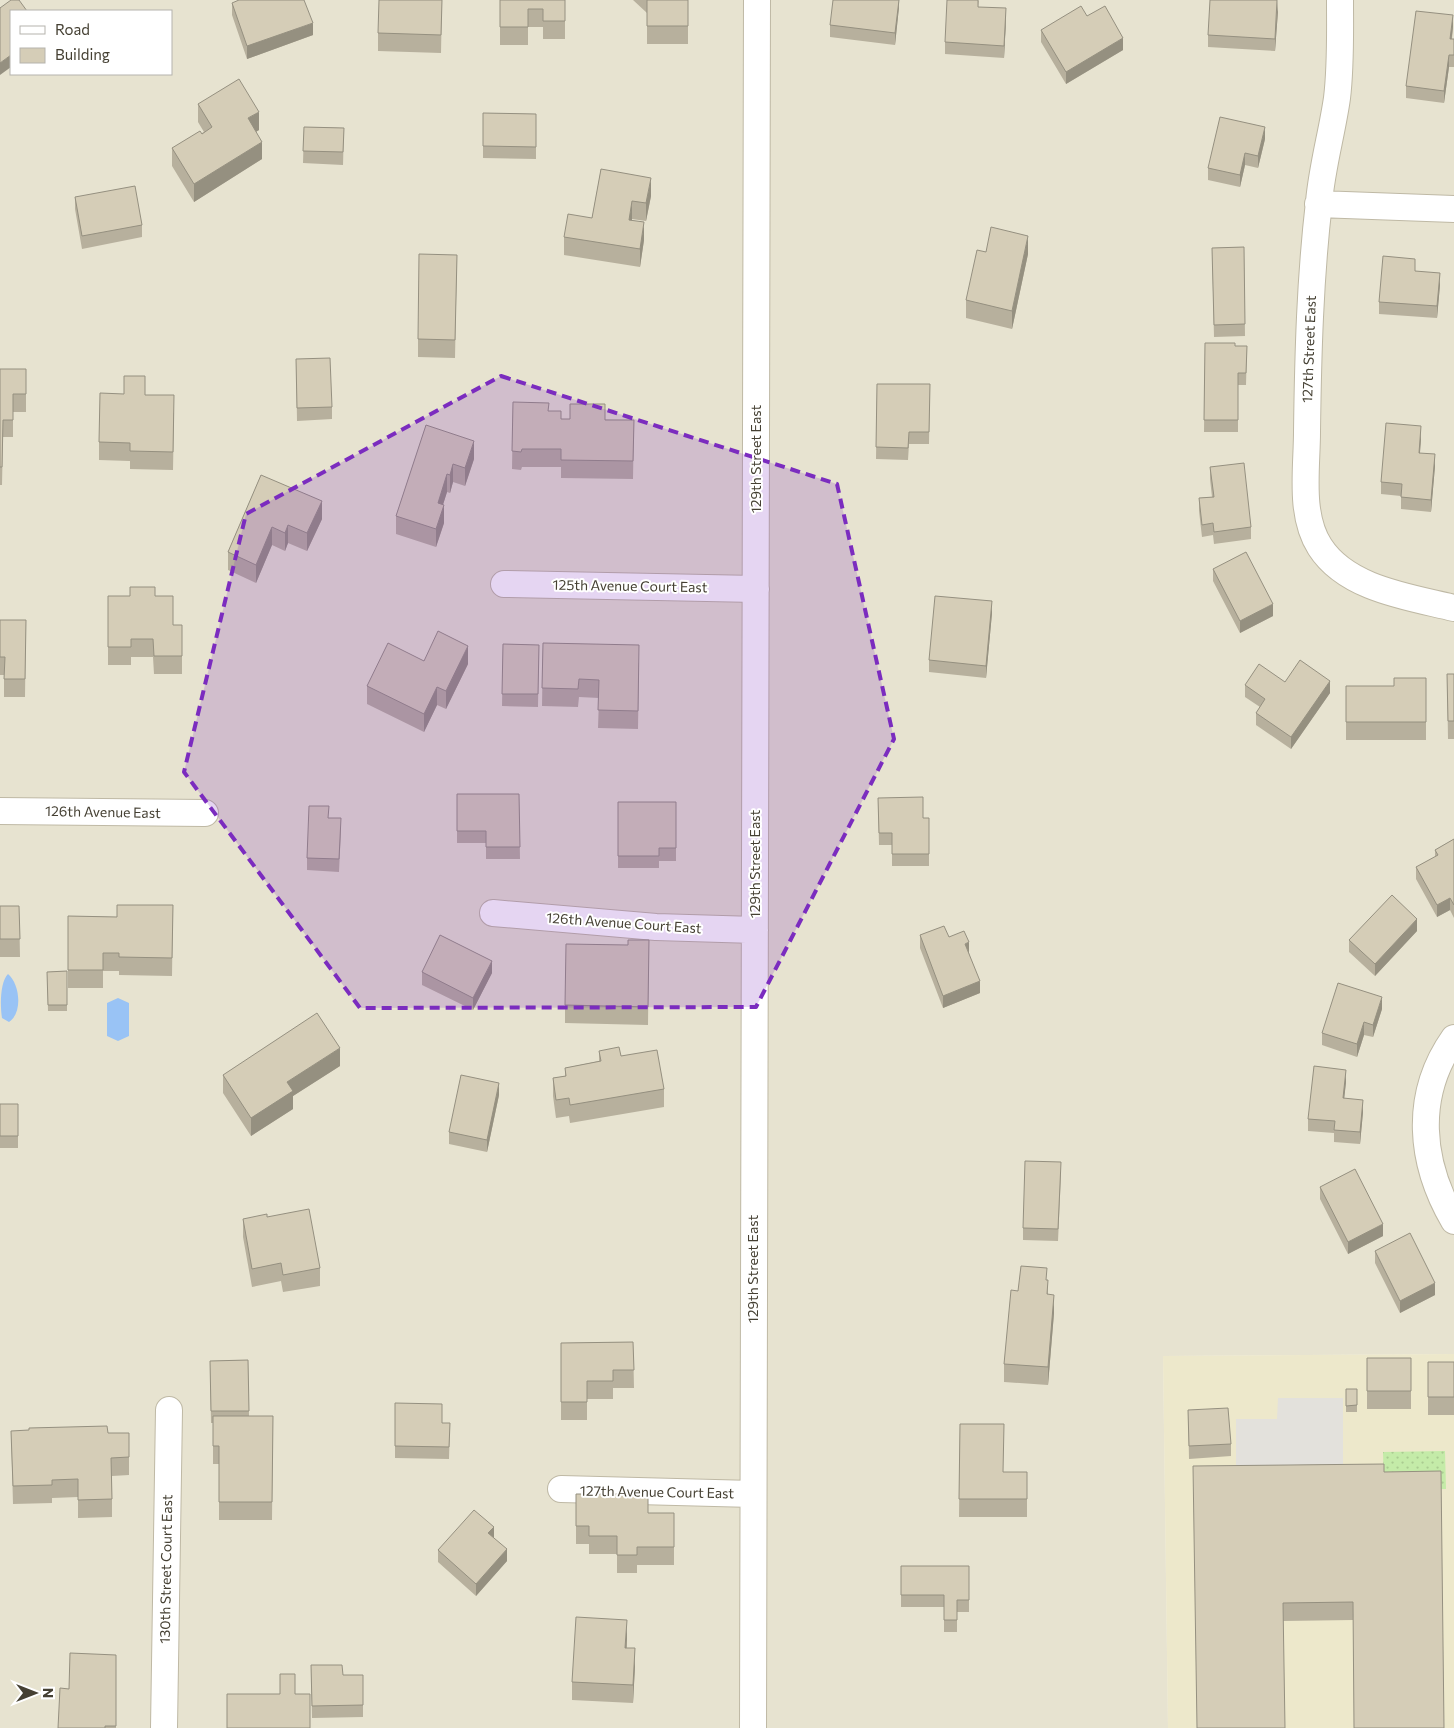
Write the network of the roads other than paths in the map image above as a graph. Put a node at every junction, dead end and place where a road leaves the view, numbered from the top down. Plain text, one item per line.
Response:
1 (757, 0) edge
2 (1340, 0) edge
3 (1318, 204) junction
4 (1454, 209) edge
5 (504, 584) dead end
6 (756, 589) junction
7 (1454, 608) edge
8 (0, 811) edge
9 (205, 813) dead end
10 (493, 913) dead end
11 (755, 930) junction
12 (1454, 1038) edge
13 (1454, 1221) edge
14 (168, 1410) dead end
15 (561, 1489) dead end
16 (752, 1494) junction
17 (164, 1728) edge
18 (752, 1728) edge

1 - 6 street, 129th Street East
2 - 3 street, 127th Street East
3 - 4 street
3 - 7 street, 127th Street East
5 - 6 street, 125th Avenue Court East
6 - 11 street, 129th Street East
8 - 9 street, 126th Avenue East
10 - 11 street, 126th Avenue Court East
11 - 16 street, 129th Street East
12 - 13 street
14 - 17 street, 130th Street Court East
15 - 16 street, 127th Avenue Court East
16 - 18 street, 129th Street East

